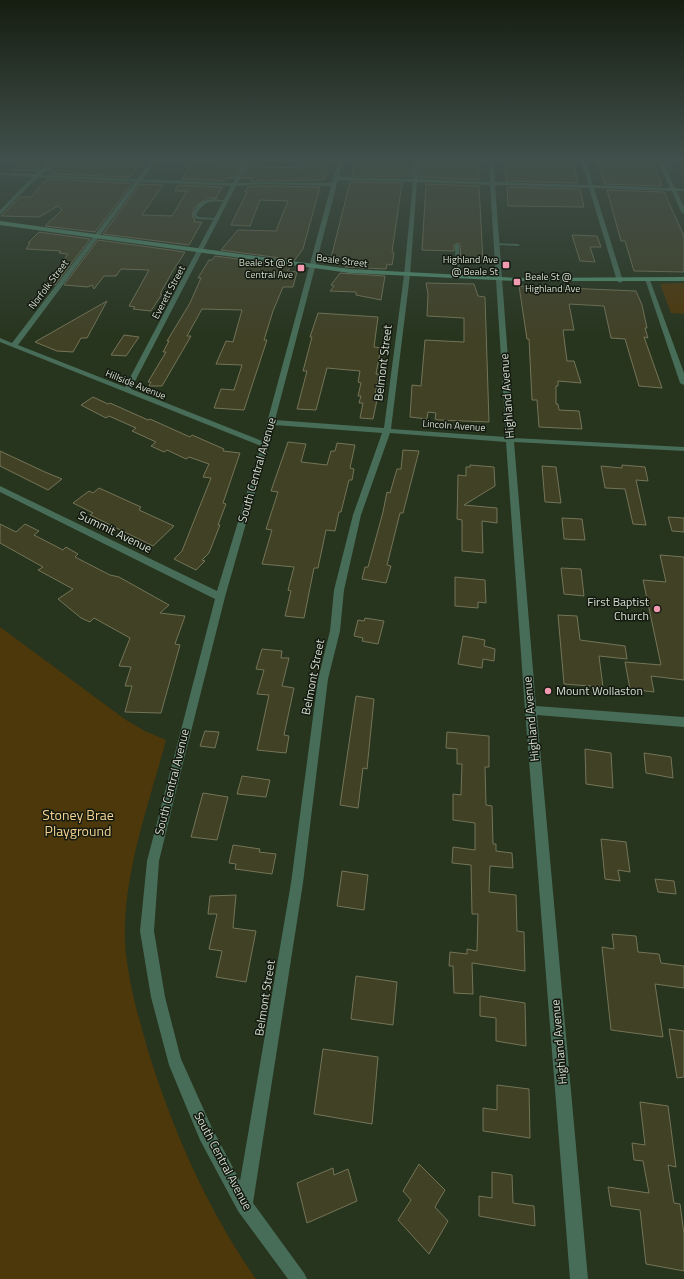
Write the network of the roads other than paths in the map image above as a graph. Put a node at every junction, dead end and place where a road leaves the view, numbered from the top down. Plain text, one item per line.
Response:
1 (110, 219) edge
2 (211, 219) edge
3 (217, 219) joint
4 (325, 219) edge
5 (412, 219) edge
6 (495, 219) edge
7 (601, 219) edge
8 (0, 222) edge
9 (96, 237) junction
10 (497, 244) junction
11 (457, 245) dead end
12 (518, 245) dead end
13 (200, 251) junction
14 (313, 266) junction
15 (407, 275) junction
16 (458, 276) junction
17 (499, 278) junction
18 (684, 279) edge
19 (646, 280) junction
20 (620, 281) junction
21 (0, 340) edge
22 (14, 345) junction
23 (674, 357) junction
24 (684, 358) edge
25 (684, 383) edge
26 (126, 391) junction
27 (271, 422) junction
28 (386, 431) junction
29 (510, 439) junction
30 (265, 445) junction
31 (684, 449) edge
32 (0, 489) edge
33 (220, 597) junction
34 (530, 710) junction
35 (684, 722) edge
36 (244, 1204) junction
37 (298, 1279) edge
38 (580, 1279) edge

1 - 9 street, Norfolk Street
2 - 3 lane
3 - 13 street, Everett Street
4 - 14 street, South Central Avenue
5 - 15 street, Belmont Street
6 - 10 street, Highland Avenue
7 - 20 street
8 - 9 main road, Beale Street
9 - 13 main road, Beale Street
9 - 22 street, Norfolk Street
10 - 12 lane
10 - 17 street, Highland Avenue
11 - 16 lane
13 - 14 main road, Beale Street
13 - 26 street, Everett Street
14 - 15 main road, Beale Street
14 - 27 street, South Central Avenue
15 - 16 main road, Beale Street
15 - 28 street, Belmont Street
16 - 17 main road, Beale Street
17 - 20 main road, Beale Street
17 - 29 street, Highland Avenue
18 - 19 main road, Beale Street
19 - 20 main road, Beale Street
19 - 23 street
21 - 22 street, Hillside Avenue
22 - 26 street, Hillside Avenue
23 - 24 street
23 - 25 street
26 - 30 street, Hillside Avenue
27 - 28 street, Lincoln Avenue
27 - 30 street, South Central Avenue
28 - 29 street, Lincoln Avenue
28 - 36 street, Belmont Street
29 - 31 street, Lincoln Avenue
29 - 34 street, Highland Avenue
30 - 33 street, South Central Avenue
32 - 33 street, Summit Avenue
33 - 36 street, South Central Avenue
34 - 35 street
34 - 38 street, Highland Avenue
36 - 37 street, South Central Avenue

